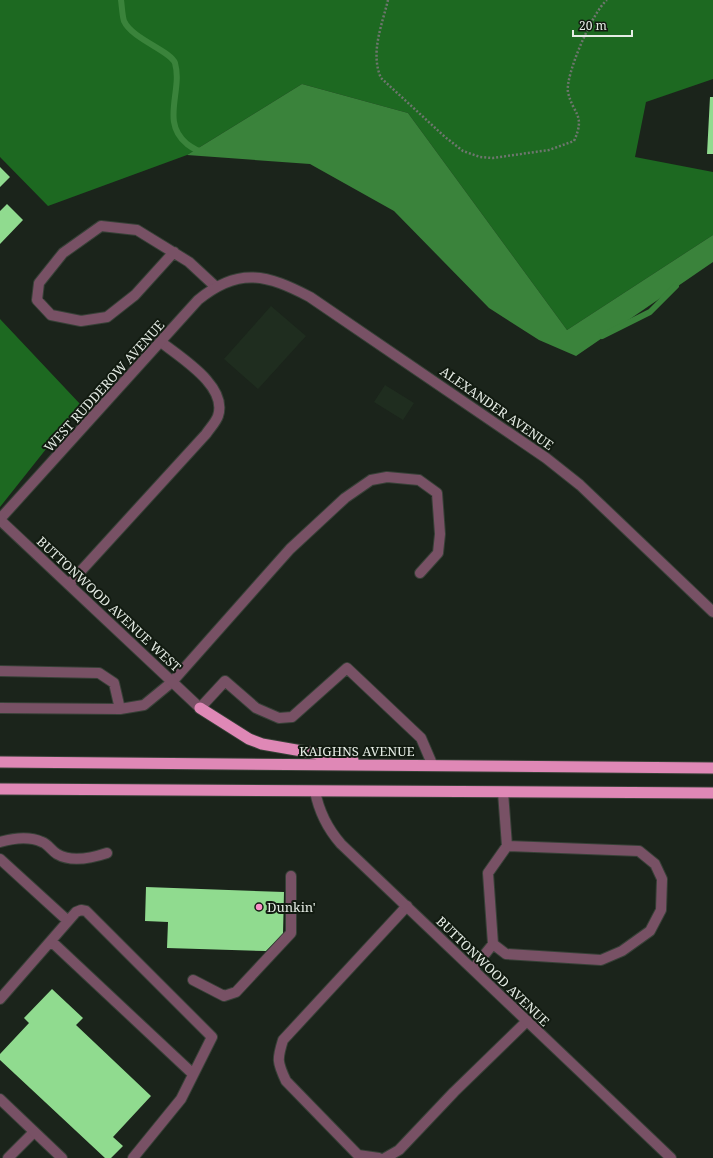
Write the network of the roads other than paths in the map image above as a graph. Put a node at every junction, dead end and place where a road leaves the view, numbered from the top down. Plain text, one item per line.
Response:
1 (174, 252) junction
2 (235, 280) joint
3 (216, 287) junction
4 (162, 342) junction
5 (0, 519) edge
6 (420, 573) dead end
7 (69, 584) junction
8 (713, 612) edge
9 (0, 671) edge
10 (172, 682) junction
11 (0, 708) edge
12 (200, 708) junction
13 (120, 709) junction
14 (0, 762) edge
15 (389, 765) junction
16 (433, 766) junction
17 (713, 768) edge
18 (0, 789) edge
19 (315, 791) junction
20 (504, 792) junction
21 (713, 794) edge
22 (0, 842) edge
23 (507, 846) junction
24 (108, 853) dead end
25 (0, 859) edge
26 (291, 876) dead end
27 (407, 906) junction
28 (68, 922) junction
29 (51, 941) junction
30 (493, 944) junction
31 (473, 969) junction
32 (193, 980) dead end
33 (0, 999) edge
34 (527, 1021) junction
35 (193, 1074) junction
36 (0, 1099) edge
37 (34, 1132) junction
38 (8, 1158) edge
39 (62, 1158) edge
40 (133, 1158) edge
41 (379, 1158) edge
42 (385, 1158) edge
43 (671, 1158) edge

1 - 1 street
1 - 3 street
2 - 3 street, WEST RUDDEROW AVENUE
2 - 8 street, ALEXANDER AVENUE
3 - 4 street, WEST RUDDEROW AVENUE
4 - 5 street, WEST RUDDEROW AVENUE
4 - 7 street
5 - 7 street, BUTTONWOOD AVENUE WEST
6 - 10 street
7 - 10 street, BUTTONWOOD AVENUE WEST
9 - 13 street
10 - 12 street, BUTTONWOOD AVENUE WEST
10 - 13 street
11 - 13 street
12 - 15 highway
12 - 16 street
14 - 15 highway, KAIGHNS AVENUE
15 - 16 highway, KAIGHNS AVENUE
16 - 17 highway, KAIGHNS AVENUE
18 - 19 highway
19 - 20 highway
19 - 27 street, BUTTONWOOD AVENUE
20 - 21 highway
20 - 23 street
22 - 24 street
23 - 30 street
23 - 30 street
25 - 28 street
26 - 32 street
27 - 31 street, BUTTONWOOD AVENUE
27 - 41 street
28 - 29 street
28 - 35 street
29 - 33 street
29 - 35 street
30 - 31 street
31 - 34 street, BUTTONWOOD AVENUE
34 - 42 street
34 - 43 street, BUTTONWOOD AVENUE
35 - 40 street
36 - 37 street
37 - 38 street
37 - 39 street

